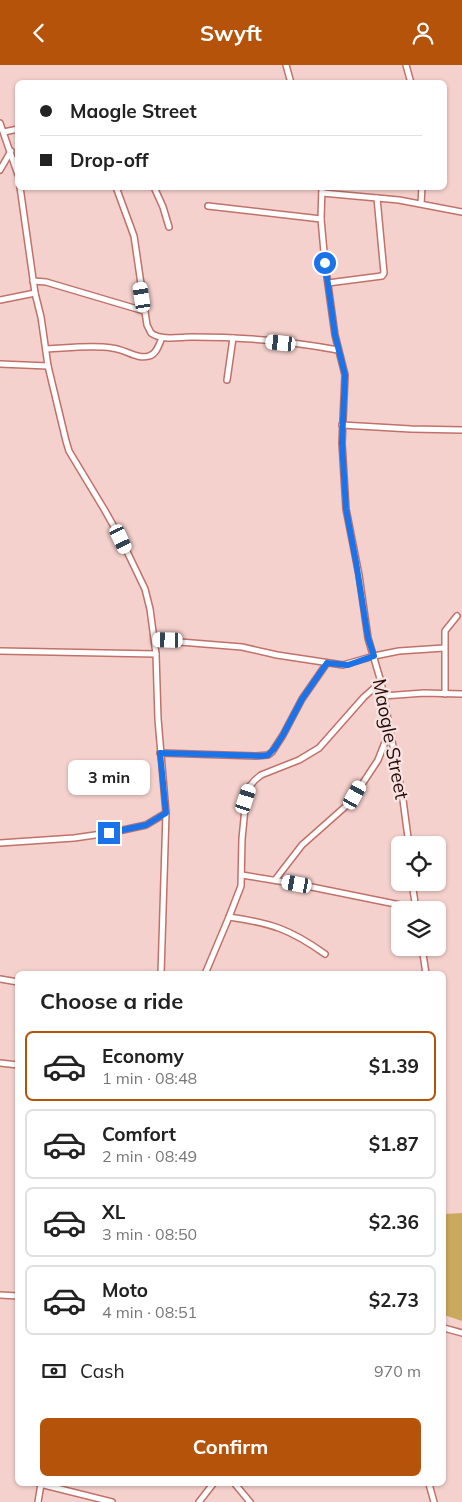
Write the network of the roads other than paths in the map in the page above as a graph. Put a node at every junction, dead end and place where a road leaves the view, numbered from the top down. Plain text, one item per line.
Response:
1 (286, 65) edge
2 (406, 65) edge
3 (290, 80) edge
4 (410, 80) edge
5 (0, 123) edge
6 (15, 130) edge
7 (4, 132) junction
8 (11, 151) junction
9 (15, 165) edge
10 (0, 170) edge
11 (20, 190) edge
12 (117, 190) edge
13 (155, 190) edge
14 (322, 190) edge
15 (422, 190) edge
16 (376, 198) junction
17 (421, 205) junction
18 (208, 206) dead end
19 (462, 212) edge
20 (321, 219) junction
21 (169, 227) dead end
22 (34, 281) junction
23 (328, 283) junction
24 (35, 293) junction
25 (0, 300) edge
26 (144, 311) junction
27 (162, 338) junction
28 (233, 338) junction
29 (47, 349) junction
30 (338, 350) junction
31 (0, 364) edge
32 (48, 366) junction
33 (227, 380) dead end
34 (342, 425) junction
35 (462, 430) edge
36 (458, 616) dead end
37 (155, 640) junction
38 (444, 648) junction
39 (0, 651) edge
40 (156, 654) junction
41 (374, 656) junction
42 (327, 663) junction
43 (380, 682) junction
44 (445, 693) junction
45 (462, 694) edge
46 (383, 696) junction
47 (389, 731) junction
48 (160, 753) junction
49 (166, 813) junction
50 (408, 836) edge
51 (0, 843) edge
52 (242, 875) junction
53 (275, 880) junction
54 (391, 904) edge
55 (229, 917) junction
56 (325, 954) dead end
57 (423, 956) edge
58 (161, 971) edge
59 (205, 971) edge
60 (426, 971) edge
61 (0, 979) edge
62 (15, 982) edge
63 (0, 1063) edge
64 (15, 1065) edge
65 (0, 1295) edge
66 (15, 1296) edge
67 (446, 1329) edge
68 (462, 1333) edge
69 (40, 1486) edge
70 (48, 1486) edge
71 (211, 1486) edge
72 (237, 1486) edge
73 (430, 1486) edge
74 (38, 1502) edge
75 (112, 1502) edge
76 (198, 1502) edge
77 (250, 1502) edge
78 (434, 1502) edge

1 - 3 street
2 - 4 street
5 - 7 street
6 - 7 street
7 - 8 street
8 - 9 street
8 - 10 street
11 - 22 street
12 - 26 street
13 - 21 street
14 - 16 street
14 - 20 street, Maogle Street
15 - 17 street
16 - 17 street
16 - 23 street
17 - 19 street
18 - 20 street
20 - 23 street, Maogle Street
22 - 24 street
22 - 26 street
23 - 30 street, Maogle Street
24 - 25 street
24 - 29 street
26 - 27 street
27 - 28 street
27 - 29 street
28 - 30 street
28 - 33 street
29 - 32 street
30 - 34 street, Maogle Street
31 - 32 street
32 - 37 street
34 - 35 street
34 - 41 street, Maogle Street
36 - 38 street
37 - 40 street
37 - 42 street
38 - 41 street
38 - 44 street
39 - 40 street
40 - 48 street
41 - 42 street
41 - 43 street, Maogle Street
42 - 48 street
43 - 46 street, Maogle Street
43 - 52 street
44 - 45 street
44 - 46 street
46 - 47 street, Maogle Street
47 - 50 street, Maogle Street
47 - 53 street
48 - 49 street
49 - 51 street
49 - 58 street
52 - 53 street
52 - 55 street
53 - 54 street
55 - 56 street
55 - 59 street
57 - 60 street
61 - 62 street
63 - 64 street
65 - 66 street
67 - 68 street
69 - 74 street
70 - 75 street
71 - 76 street
72 - 77 street
73 - 78 street

